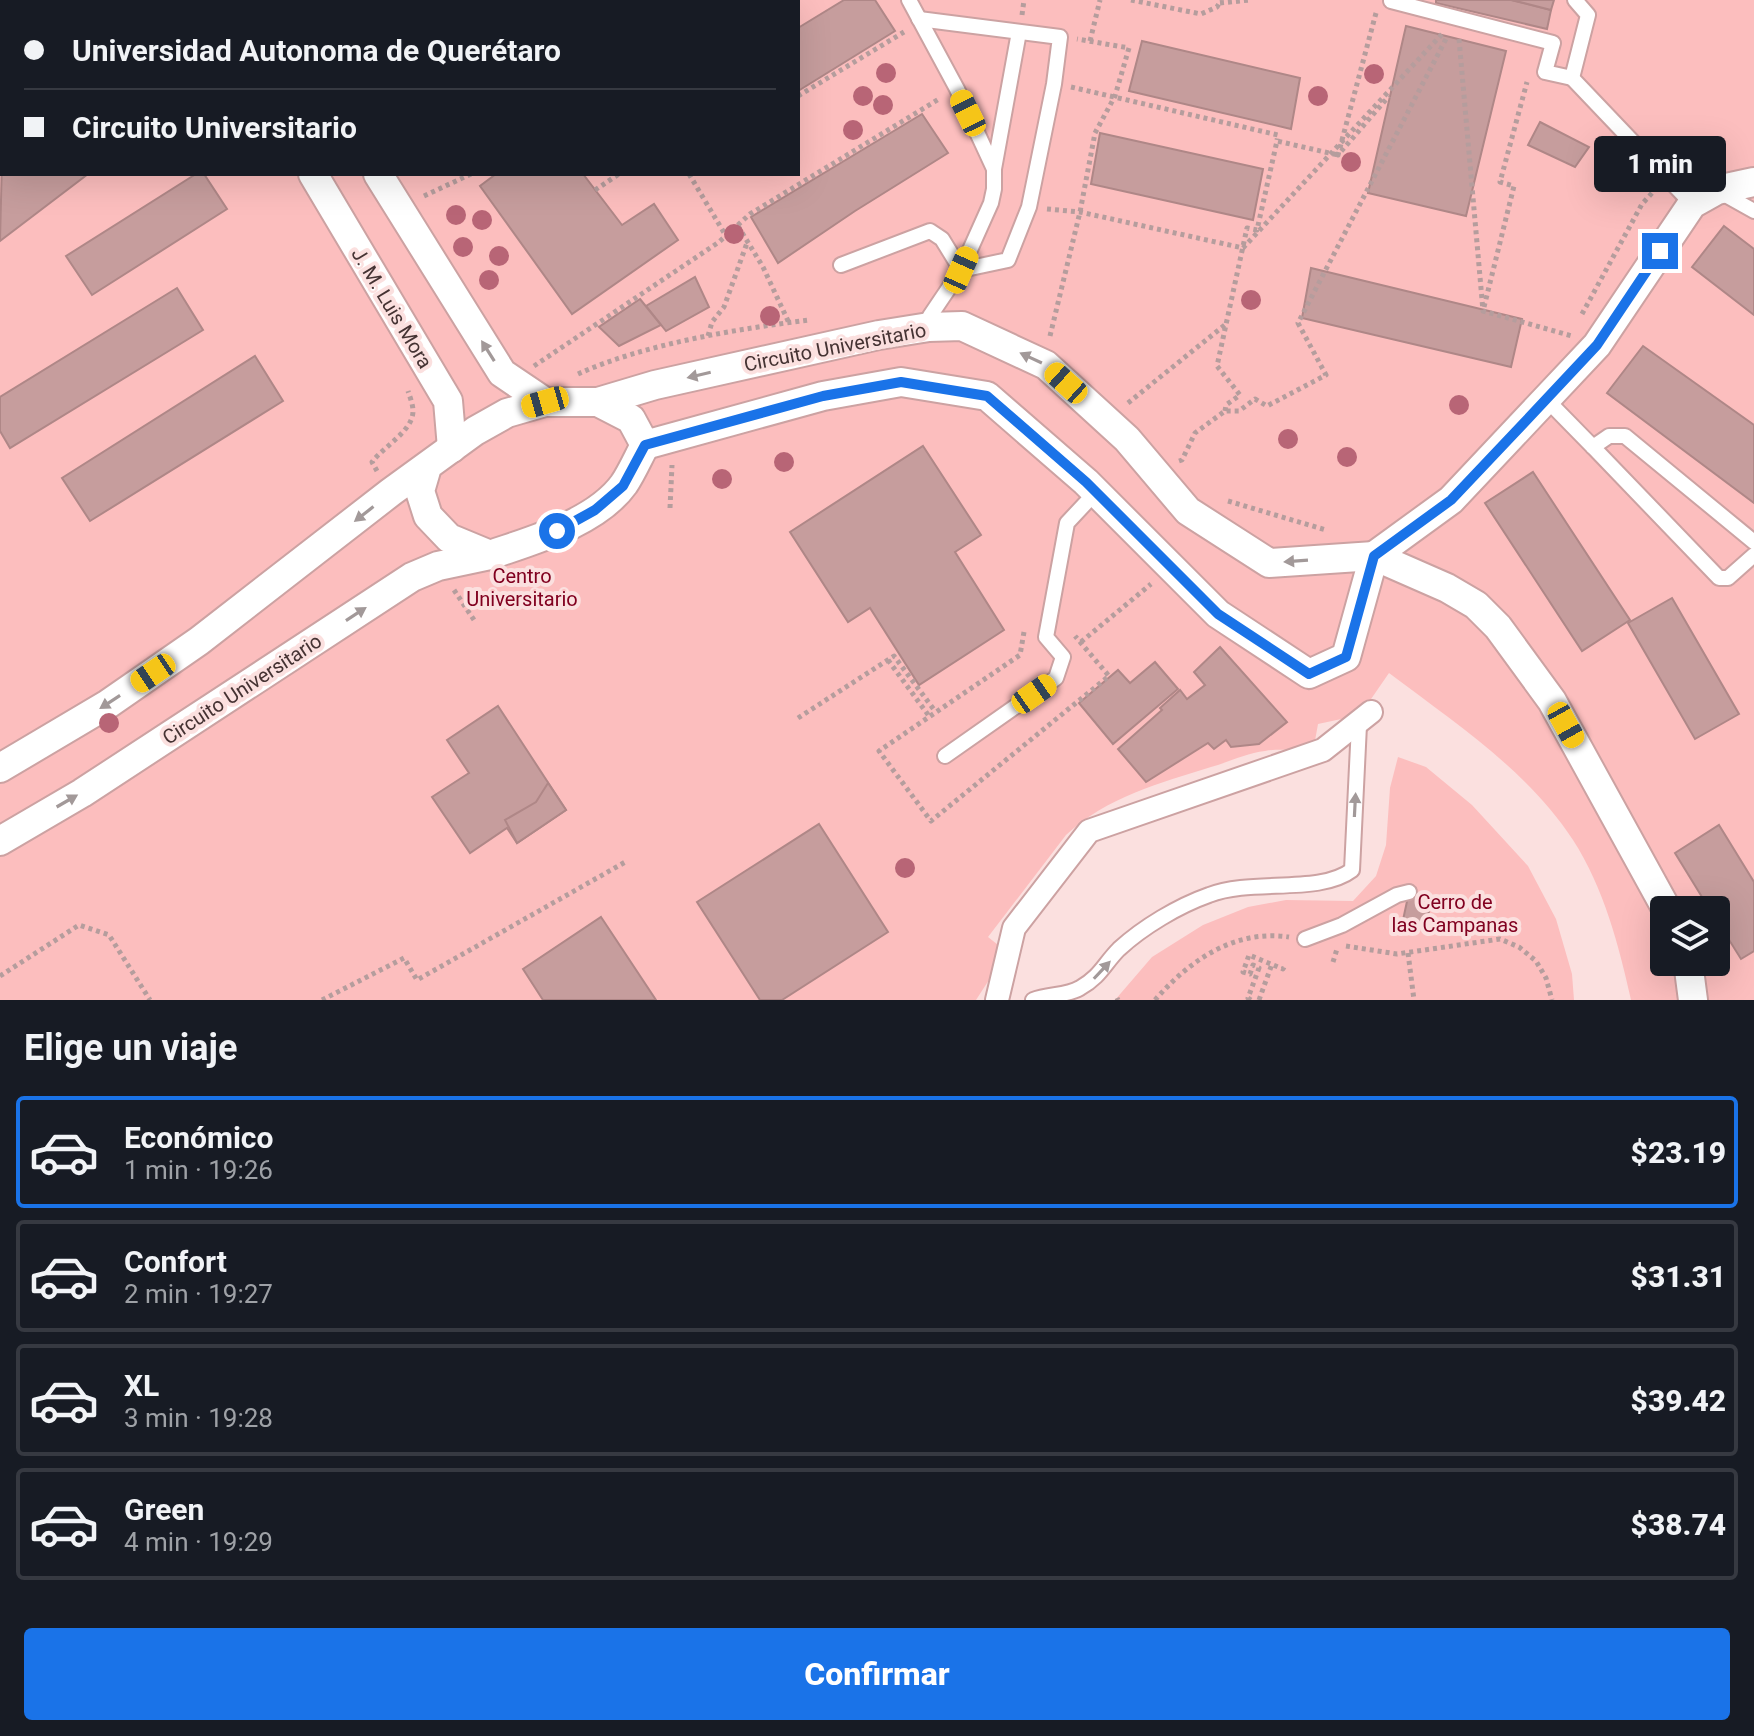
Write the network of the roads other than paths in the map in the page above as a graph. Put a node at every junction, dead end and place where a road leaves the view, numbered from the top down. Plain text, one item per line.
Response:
1 (909, 0) edge
2 (1575, 0) edge
3 (1391, 1) edge
4 (919, 19) junction
5 (1019, 32) junction
6 (1572, 78) junction
7 (994, 169) junction
8 (314, 176) edge
9 (379, 176) edge
10 (1754, 182) edge
11 (1717, 190) junction
12 (1692, 204) junction
13 (1754, 211) edge
14 (841, 265) dead end
15 (961, 270) junction
16 (929, 327) junction
17 (1546, 399) junction
18 (545, 402) junction
19 (598, 402) junction
20 (645, 445) junction
21 (1593, 447) junction
22 (452, 448) junction
23 (427, 467) junction
24 (1096, 492) junction
25 (1754, 542) edge
26 (490, 555) junction
27 (1754, 555) edge
28 (1374, 556) junction
29 (1371, 712) joint
30 (945, 756) dead end
31 (0, 768) edge
32 (0, 841) edge
33 (1409, 892) dead end
34 (1659, 896) edge
35 (1305, 939) road end
36 (1690, 976) edge
37 (997, 1000) edge
38 (1033, 1000) edge
39 (1693, 1000) edge

1 - 4 lane
2 - 6 lane
3 - 6 lane
4 - 5 lane
4 - 7 lane
5 - 7 lane
5 - 15 lane
6 - 12 lane
7 - 15 lane
8 - 22 street, J. M. Luis Mora
18 -> 9 street
10 - 11 street
11 - 12 street
11 - 13 lane
12 - 17 street
14 - 15 lane
15 - 16 lane
16 -> 19 street, Circuito Universitario
28 -> 16 street, Circuito Universitario
17 - 21 lane
17 - 28 street
18 - 19 street
18 - 22 street
19 - 20 street
20 - 24 street
20 - 26 street, Circuito Universitario
21 - 25 lane
21 - 27 lane
22 - 23 street
23 - 26 street
23 -> 31 street
24 - 28 street
24 - 30 lane
32 -> 26 street, Circuito Universitario
28 - 34 street, Circuito Universitario
29 - 37 street
38 -> 29 lane
33 - 35 lane
36 - 39 street

